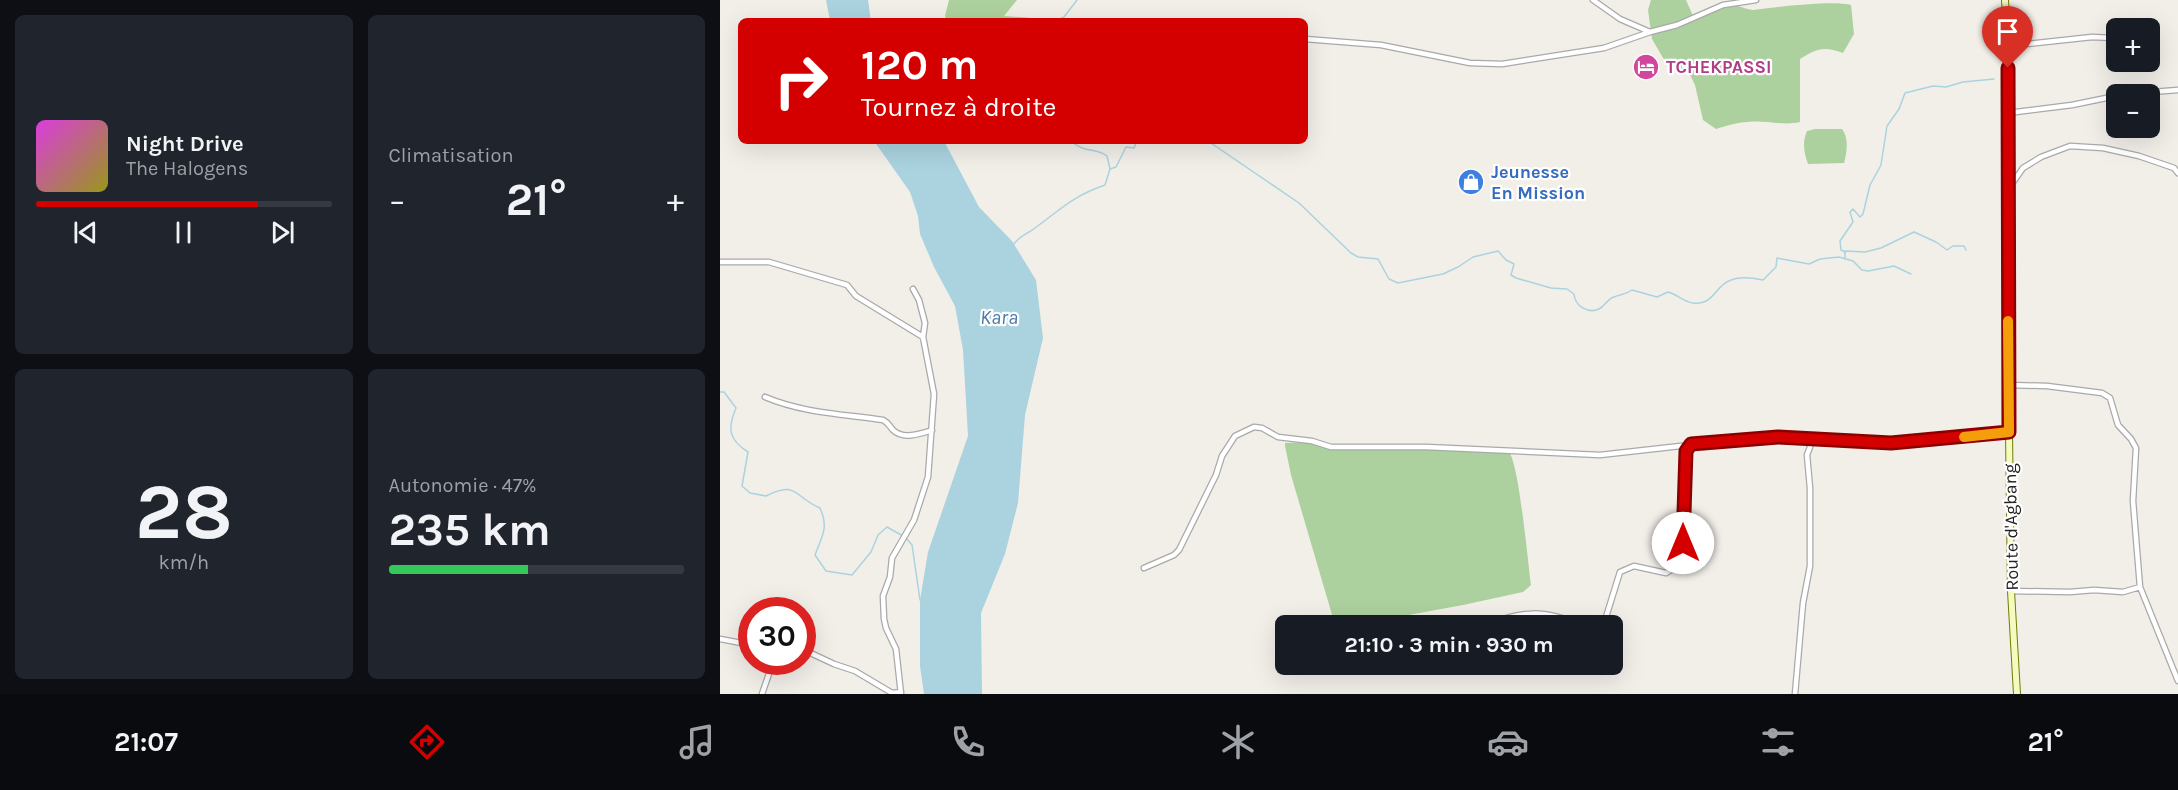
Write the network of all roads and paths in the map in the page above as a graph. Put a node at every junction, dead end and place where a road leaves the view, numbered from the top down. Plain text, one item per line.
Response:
1 (1593, 0) edge
2 (1756, 0) edge
3 (2005, 0) edge
4 (1650, 32) junction
5 (2106, 38) edge
6 (1308, 39) edge
7 (2008, 46) junction
8 (2178, 90) edge
9 (2160, 91) edge
10 (2106, 98) edge
11 (2008, 113) junction
12 (2178, 173) edge
13 (2009, 188) junction
14 (720, 262) edge
15 (913, 289) dead end
16 (923, 337) junction
17 (2009, 385) junction
18 (765, 397) dead end
19 (932, 430) junction
20 (2009, 432) junction
21 (1813, 439) junction
22 (1691, 444) junction
23 (1144, 568) dead end
24 (2140, 587) junction
25 (2012, 591) junction
26 (1517, 615) edge
27 (1556, 615) edge
28 (1607, 615) edge
29 (720, 639) edge
30 (738, 642) edge
31 (816, 656) edge
32 (769, 675) edge
33 (2178, 681) edge
34 (901, 693) edge
35 (762, 694) edge
36 (1795, 694) edge
37 (2017, 694) edge

1 - 4 street
2 - 4 street
3 - 7 main road, Route d'Agbang
4 - 6 street
5 - 7 street
7 - 11 main road, Route d'Agbang
8 - 9 street
10 - 11 street
11 - 13 main road, Route d'Agbang
12 - 13 street
13 - 17 main road, Route d'Agbang
14 - 16 street
15 - 16 street
16 - 19 street
17 - 20 main road, Route d'Agbang
17 - 24 street
18 - 19 street
19 - 34 street
20 - 21 street
20 - 25 main road, Route d'Agbang
21 - 22 street
21 - 36 street
22 - 23 street
22 - 28 street
24 - 25 street
24 - 33 street
25 - 37 main road, Route d'Agbang
26 - 27 street
29 - 30 street
31 - 34 street
32 - 35 street

